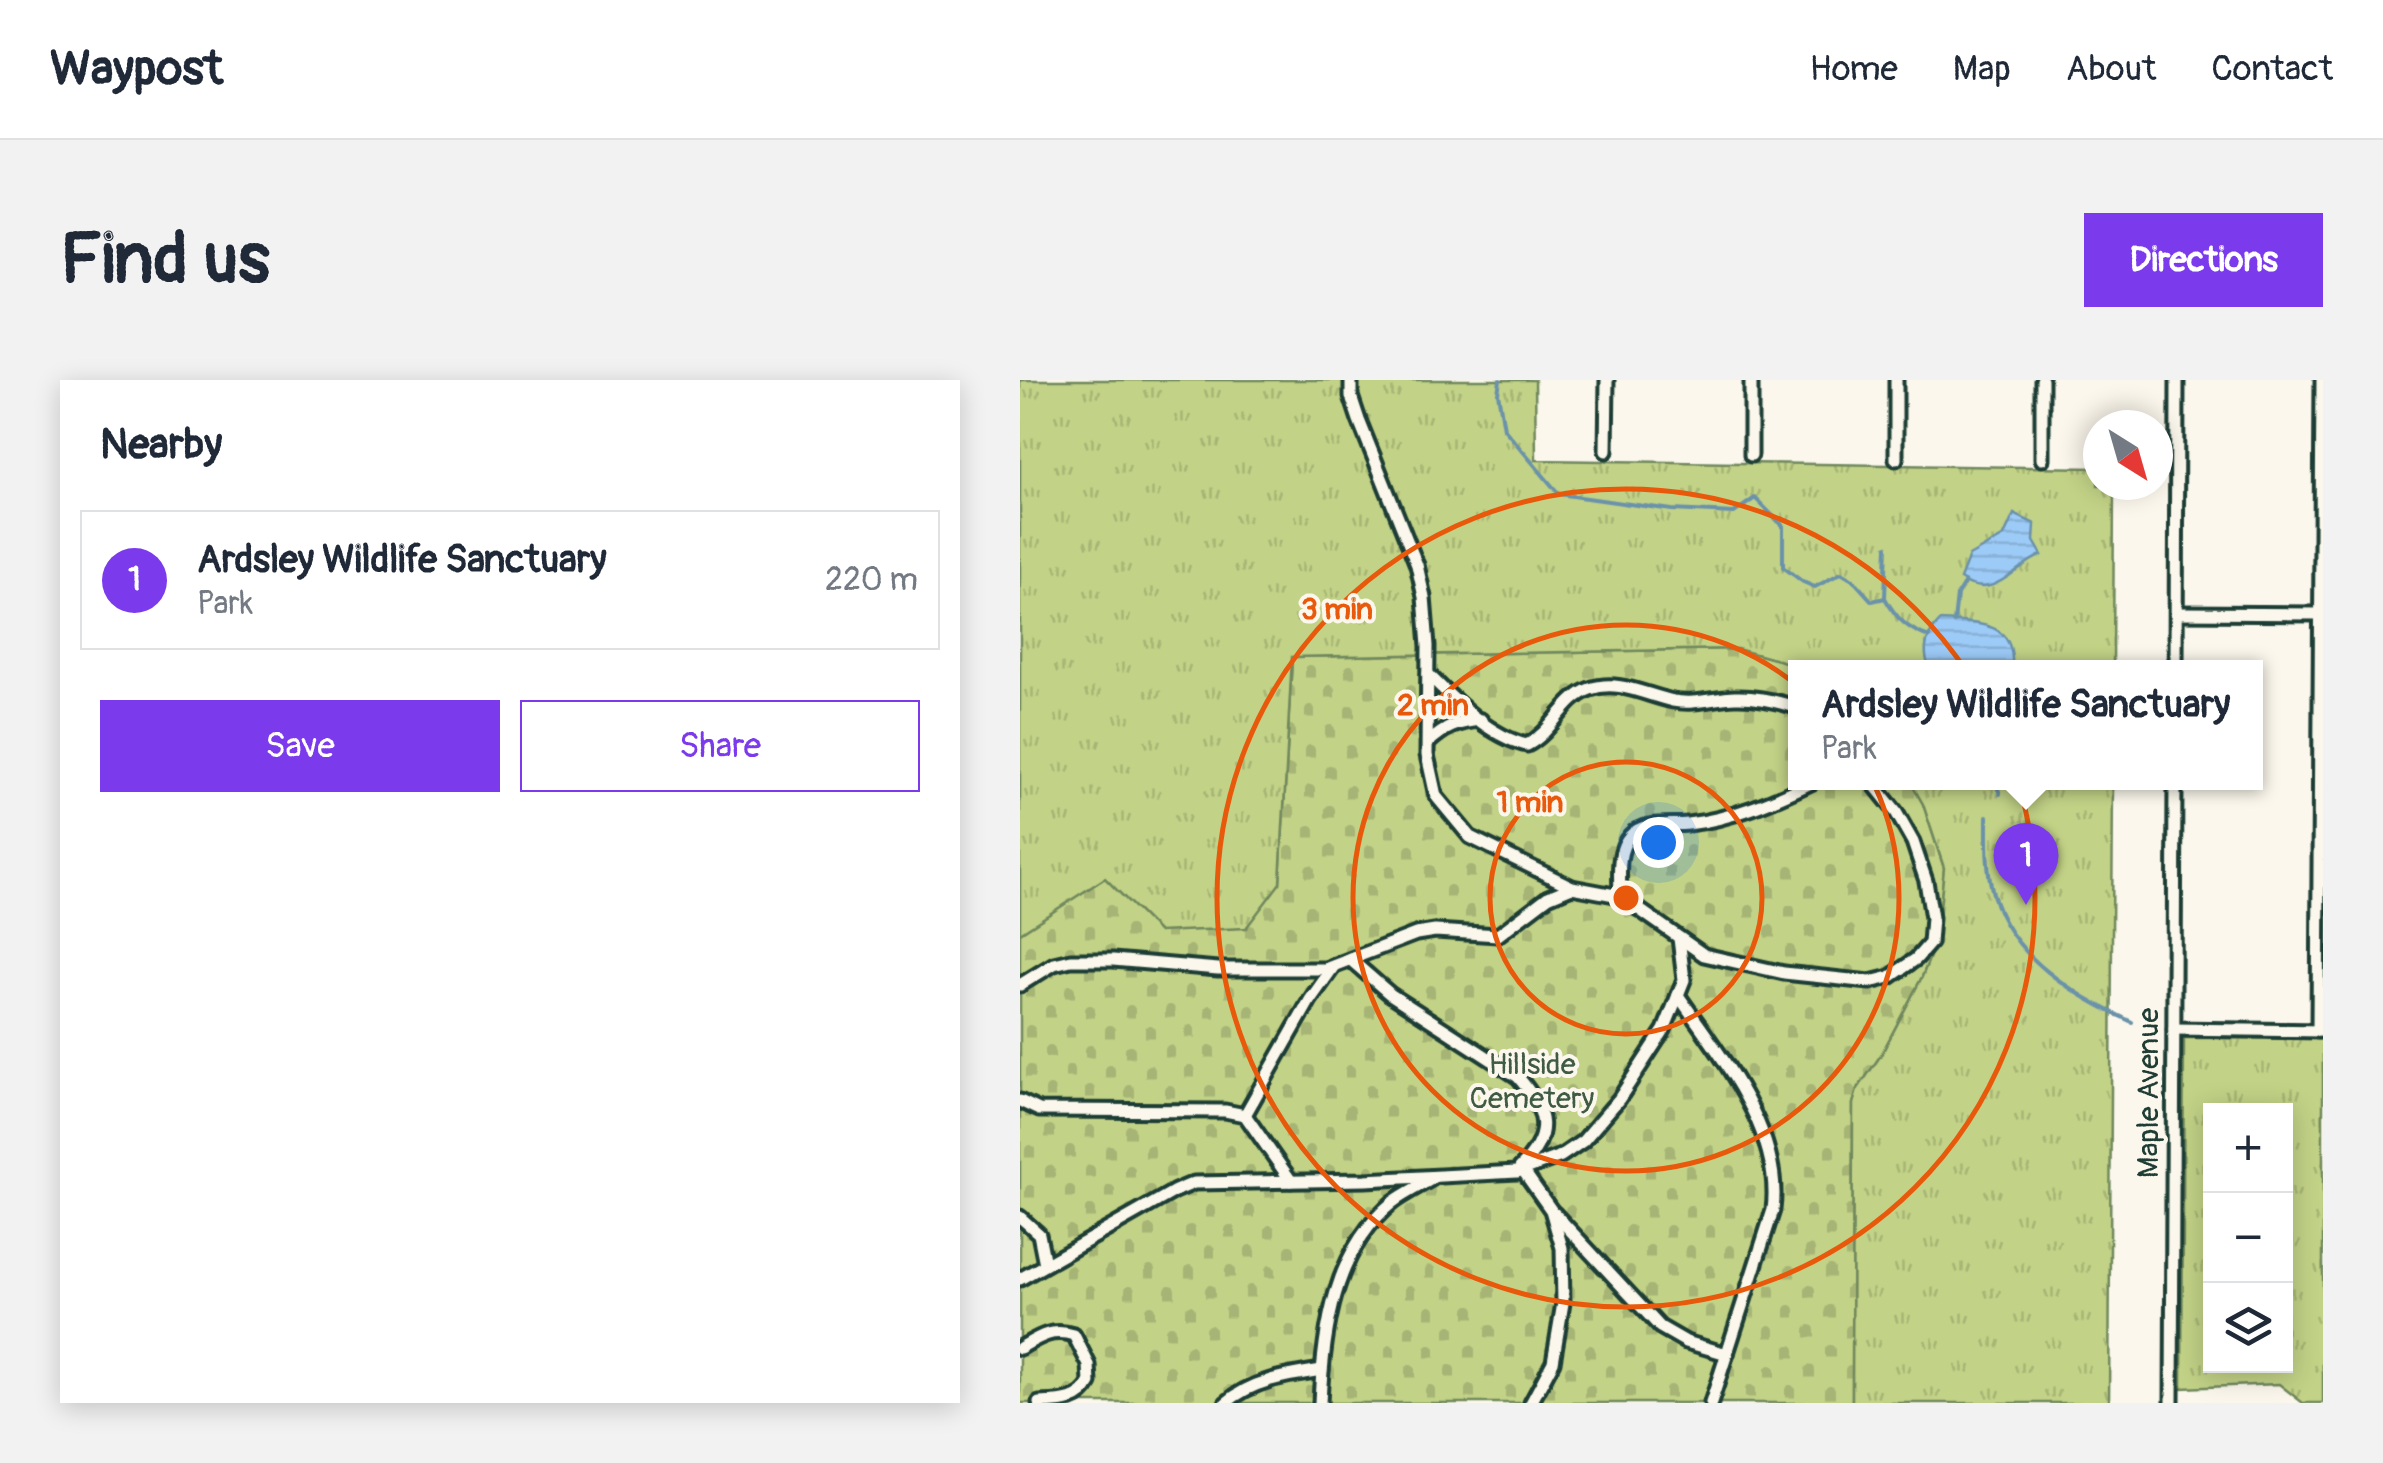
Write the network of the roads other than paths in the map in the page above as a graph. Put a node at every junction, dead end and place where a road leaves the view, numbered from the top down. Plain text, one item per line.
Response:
1 (1352, 380) edge
2 (1606, 380) edge
3 (1751, 380) edge
4 (1896, 380) edge
5 (2042, 380) edge
6 (2177, 380) edge
7 (2322, 380) edge
8 (1606, 451) dead end
9 (1751, 454) dead end
10 (1896, 459) dead end
11 (2042, 459) dead end
12 (2176, 613) junction
13 (2322, 614) edge
14 (2176, 660) edge
15 (1428, 674) junction
16 (1788, 705) edge
17 (1481, 720) junction
18 (1428, 743) junction
19 (1794, 790) edge
20 (1878, 790) edge
21 (2176, 790) edge
22 (1572, 887) junction
23 (1620, 896) junction
24 (1679, 938) junction
25 (1352, 961) junction
26 (1334, 966) junction
27 (1020, 985) edge
28 (1678, 995) junction
29 (2174, 1030) junction
30 (2320, 1031) edge
31 (1021, 1103) edge
32 (1245, 1115) junction
33 (1519, 1171) junction
34 (1437, 1176) junction
35 (1290, 1181) junction
36 (1551, 1210) junction
37 (1020, 1217) edge
38 (1045, 1264) junction
39 (1020, 1278) edge
40 (1020, 1348) edge
41 (1727, 1354) junction
42 (1322, 1370) junction
43 (1039, 1403) edge
44 (1226, 1403) edge
45 (1320, 1403) edge
46 (1531, 1403) edge
47 (1711, 1403) edge
48 (2172, 1403) edge

1 - 15 street
2 - 8 street
3 - 9 street
4 - 10 street
5 - 11 street
6 - 12 street
7 - 13 street
12 - 13 street
12 - 14 street
13 - 30 street
15 - 17 street
15 - 18 street
16 - 17 street
17 - 18 street
18 - 22 street
19 - 23 street
20 - 24 street
21 - 29 street, Maple Avenue
22 - 23 street
22 - 25 street
23 - 24 street
24 - 28 street
25 - 26 street
25 - 33 street
26 - 27 street
26 - 32 street
28 - 33 street
28 - 41 street
29 - 30 street
29 - 48 street, Maple Avenue
31 - 32 street
32 - 35 street
33 - 34 street
33 - 36 street
34 - 35 street
34 - 42 street
35 - 38 street
36 - 41 street
36 - 46 street
37 - 38 street
38 - 39 street
40 - 43 street
41 - 47 street
42 - 44 street
42 - 45 street

